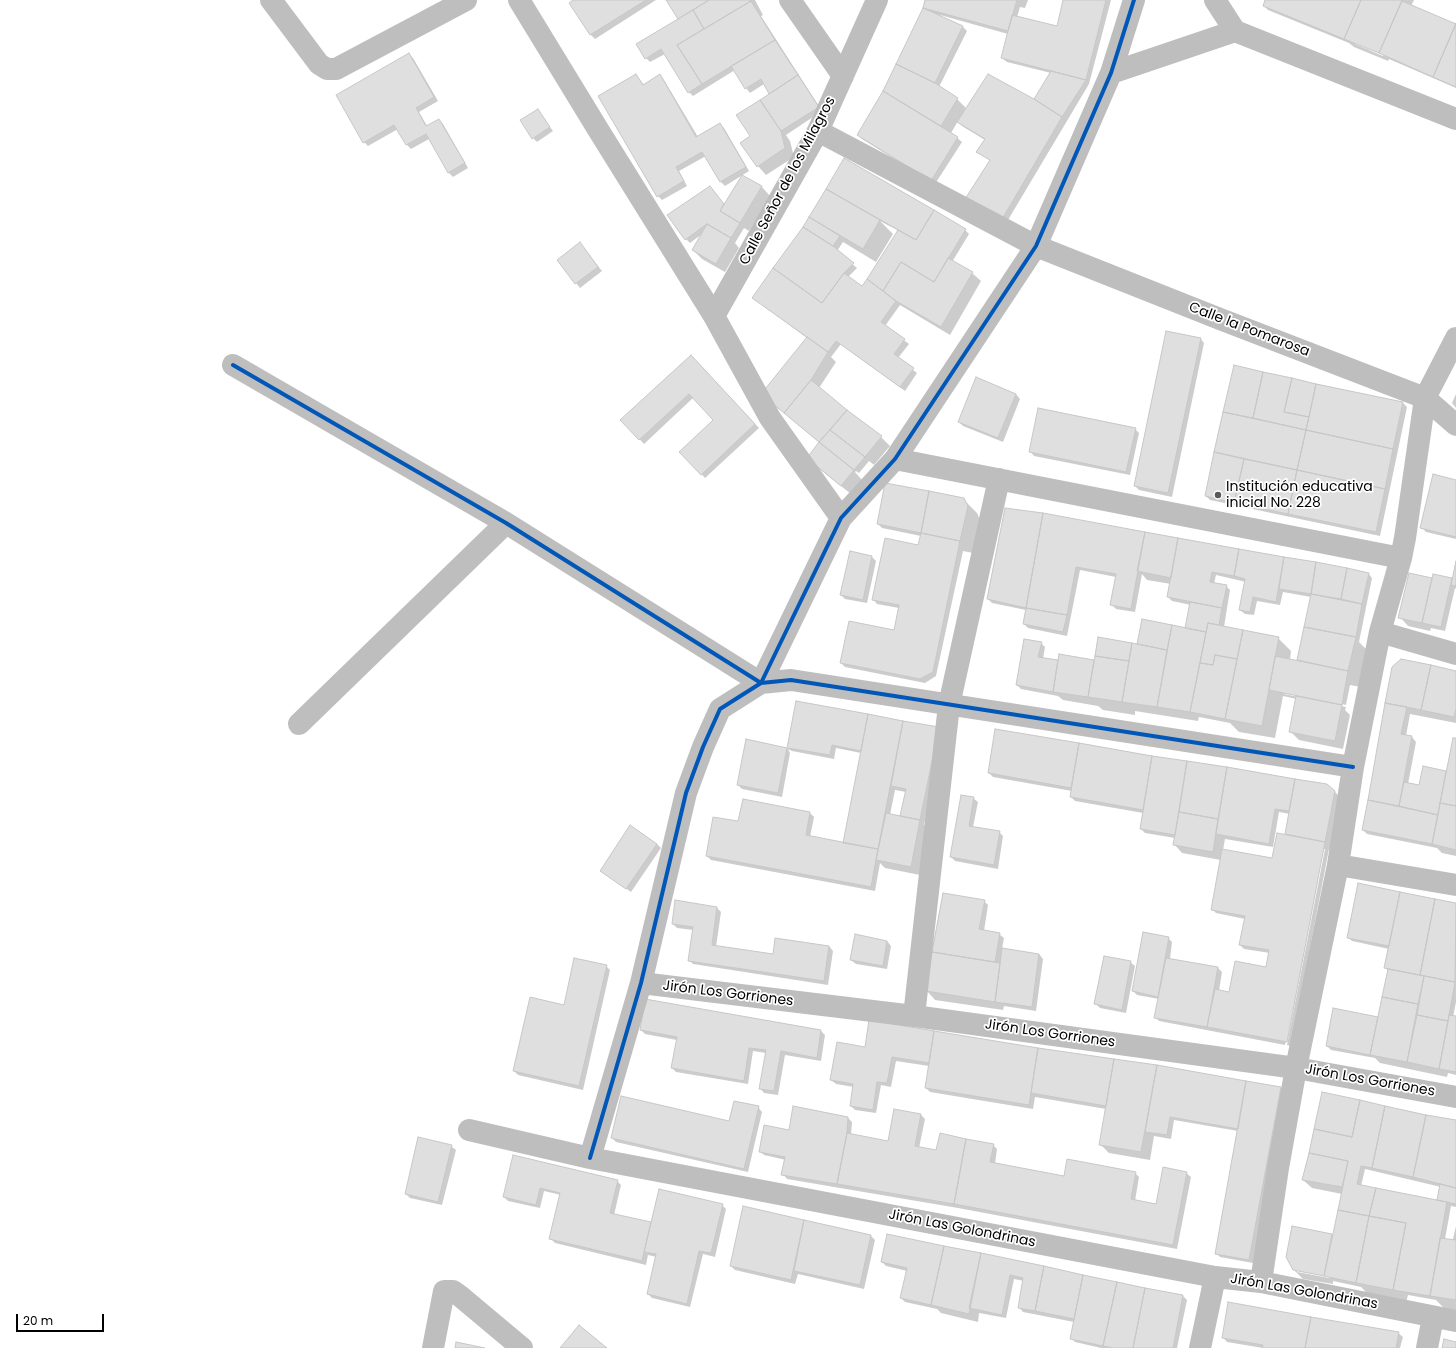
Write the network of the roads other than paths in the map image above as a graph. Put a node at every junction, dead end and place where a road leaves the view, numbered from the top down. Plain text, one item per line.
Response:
1 (271, 0) edge
2 (466, 0) edge
3 (520, 0) edge
4 (790, 0) edge
5 (877, 0) edge
6 (1134, 0) edge
7 (1215, 0) edge
8 (1236, 31) junction
9 (1111, 73) junction
10 (843, 76) junction
11 (1456, 118) edge
12 (818, 131) junction
13 (1036, 246) junction
14 (714, 316) junction
15 (1456, 338) edge
16 (233, 365) dead end
17 (1425, 398) junction
18 (1456, 425) edge
19 (895, 459) junction
20 (999, 479) junction
21 (841, 518) junction
22 (506, 522) junction
23 (1401, 558) junction
24 (1380, 632) junction
25 (1456, 654) edge
26 (761, 683) junction
27 (949, 705) junction
28 (299, 724) dead end
29 (1353, 768) junction
30 (1338, 865) junction
31 (1456, 885) edge
32 (642, 983) junction
33 (914, 1016) junction
34 (1296, 1068) junction
35 (1456, 1097) edge
36 (470, 1130) dead end
37 (590, 1158) junction
38 (1215, 1277) junction
39 (1261, 1282) junction
40 (1433, 1317) junction
41 (1456, 1321) edge
42 (433, 1348) edge
43 (522, 1348) edge
44 (1200, 1348) edge
45 (1427, 1348) edge

1 - 2 street
3 - 14 street
4 - 10 street
5 - 10 street, Calle Señor de los Milagros
6 - 9 street
7 - 8 street
8 - 9 street
8 - 11 street
9 - 13 street
10 - 12 street, Calle Señor de los Milagros
12 - 13 street, Calle la Pomarosa
12 - 14 street, Calle Señor de los Milagros
13 - 17 street, Calle la Pomarosa
13 - 19 street
14 - 21 street
15 - 17 street
16 - 22 street
17 - 18 street, Calle la Pomarosa
17 - 23 street
19 - 20 street
19 - 21 street
20 - 23 street
20 - 27 street
21 - 26 street
22 - 26 street
22 - 28 street
23 - 24 street
24 - 25 street
24 - 29 street
26 - 27 street
26 - 32 street
27 - 29 street
27 - 33 street
29 - 30 street
30 - 31 street
30 - 34 street
32 - 33 street, Jirón Los Gorriones
32 - 37 street
33 - 34 street, Jirón Los Gorriones
34 - 35 street, Jirón Los Gorriones
34 - 39 street
36 - 37 street, Jirón Las Golondrinas
37 - 38 street, Jirón Las Golondrinas
38 - 39 street, Jirón Las Golondrinas
38 - 44 street
39 - 40 street, Jirón Las Golondrinas
40 - 41 street, Jirón Las Golondrinas
40 - 45 street
42 - 43 street

